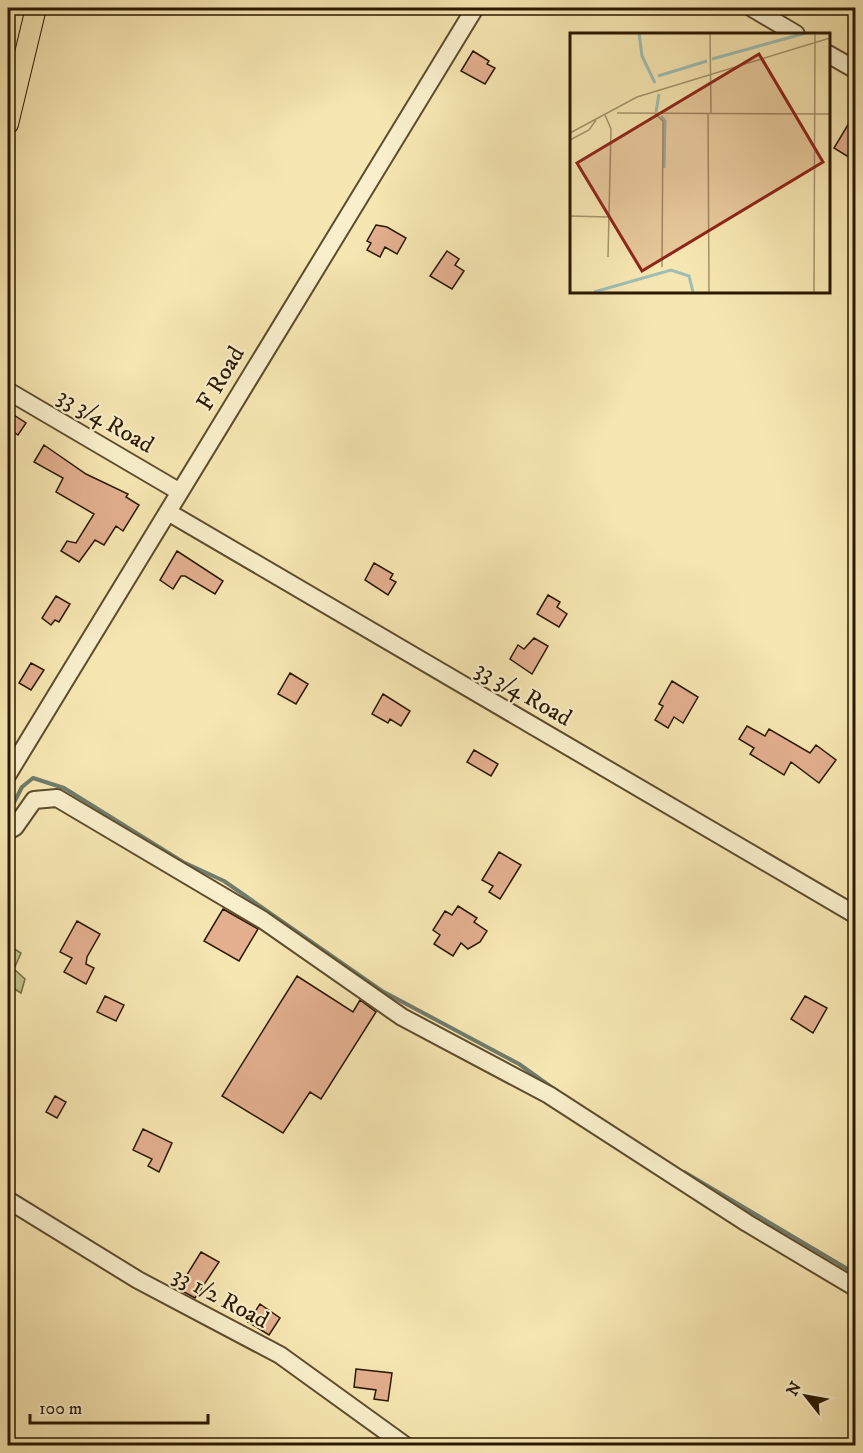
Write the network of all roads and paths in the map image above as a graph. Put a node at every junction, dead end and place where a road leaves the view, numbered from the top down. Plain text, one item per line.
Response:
1 (36, 8) edge
2 (475, 8) edge
3 (752, 8) edge
4 (794, 33) edge
5 (830, 55) edge
6 (855, 70) edge
7 (8, 124) edge
8 (8, 390) edge
9 (180, 492) junction
10 (168, 512) junction
11 (8, 774) edge
12 (8, 831) edge
13 (855, 915) edge
14 (8, 1200) edge
15 (855, 1288) edge
16 (406, 1446) edge

1 - 7 main road
2 - 9 street, F Road
3 - 4 street
5 - 6 street
8 - 9 street, 33 3/4 Road
9 - 10 street, F Road
10 - 11 street, F Road
10 - 13 street, 33 3/4 Road
12 - 15 street
14 - 16 street, 33 1/2 Road

